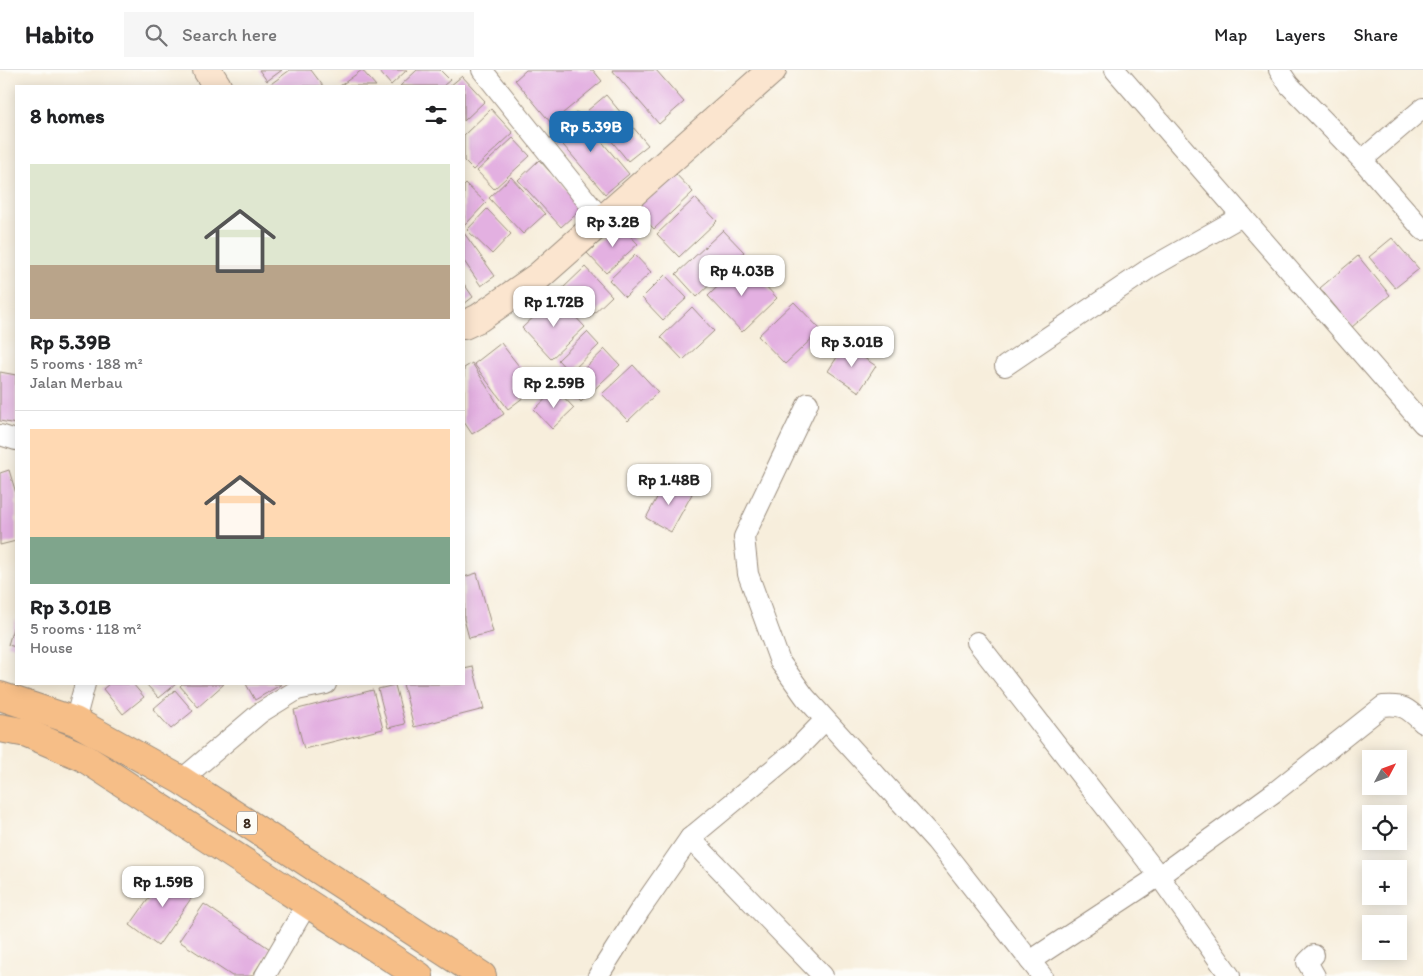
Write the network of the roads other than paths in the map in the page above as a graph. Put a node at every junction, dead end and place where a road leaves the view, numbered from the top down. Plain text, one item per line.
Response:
1 (207, 70) edge
2 (482, 70) edge
3 (772, 70) edge
4 (1115, 70) edge
5 (1279, 70) edge
6 (215, 85) edge
7 (1423, 108) edge
8 (1362, 160) junction
9 (1242, 216) junction
10 (602, 220) junction
11 (1423, 230) edge
12 (465, 325) edge
13 (1005, 366) dead end
14 (808, 403) dead end
15 (1423, 424) edge
16 (0, 435) edge
17 (15, 440) edge
18 (977, 642) dead end
19 (85, 685) edge
20 (321, 685) edge
21 (0, 696) edge
22 (825, 720) junction
23 (76, 721) junction
24 (1423, 723) edge
25 (0, 728) edge
26 (181, 780) junction
27 (690, 838) junction
28 (1159, 876) junction
29 (307, 904) junction
30 (1314, 955) dead end
31 (1036, 968) edge
32 (265, 976) edge
33 (419, 976) edge
34 (482, 976) edge
35 (598, 976) edge
36 (823, 976) edge
37 (1230, 976) edge
38 (1315, 976) edge

1 - 6 street
2 - 10 street
3 - 10 street
4 - 9 street
5 - 8 street
7 - 8 street
8 - 11 street
9 - 13 street
9 - 15 street
10 - 12 street
14 - 22 street
16 - 17 street
18 - 28 street
19 - 23 street
20 - 26 street
21 - 23 highway, 8
22 - 27 street
22 - 31 street
23 - 26 highway, 8
24 - 28 street
25 - 29 highway, 8
26 - 34 highway, 8
27 - 35 street
27 - 36 street
28 - 31 street
28 - 37 street
29 - 32 street
29 - 33 highway, 8
30 - 38 street

